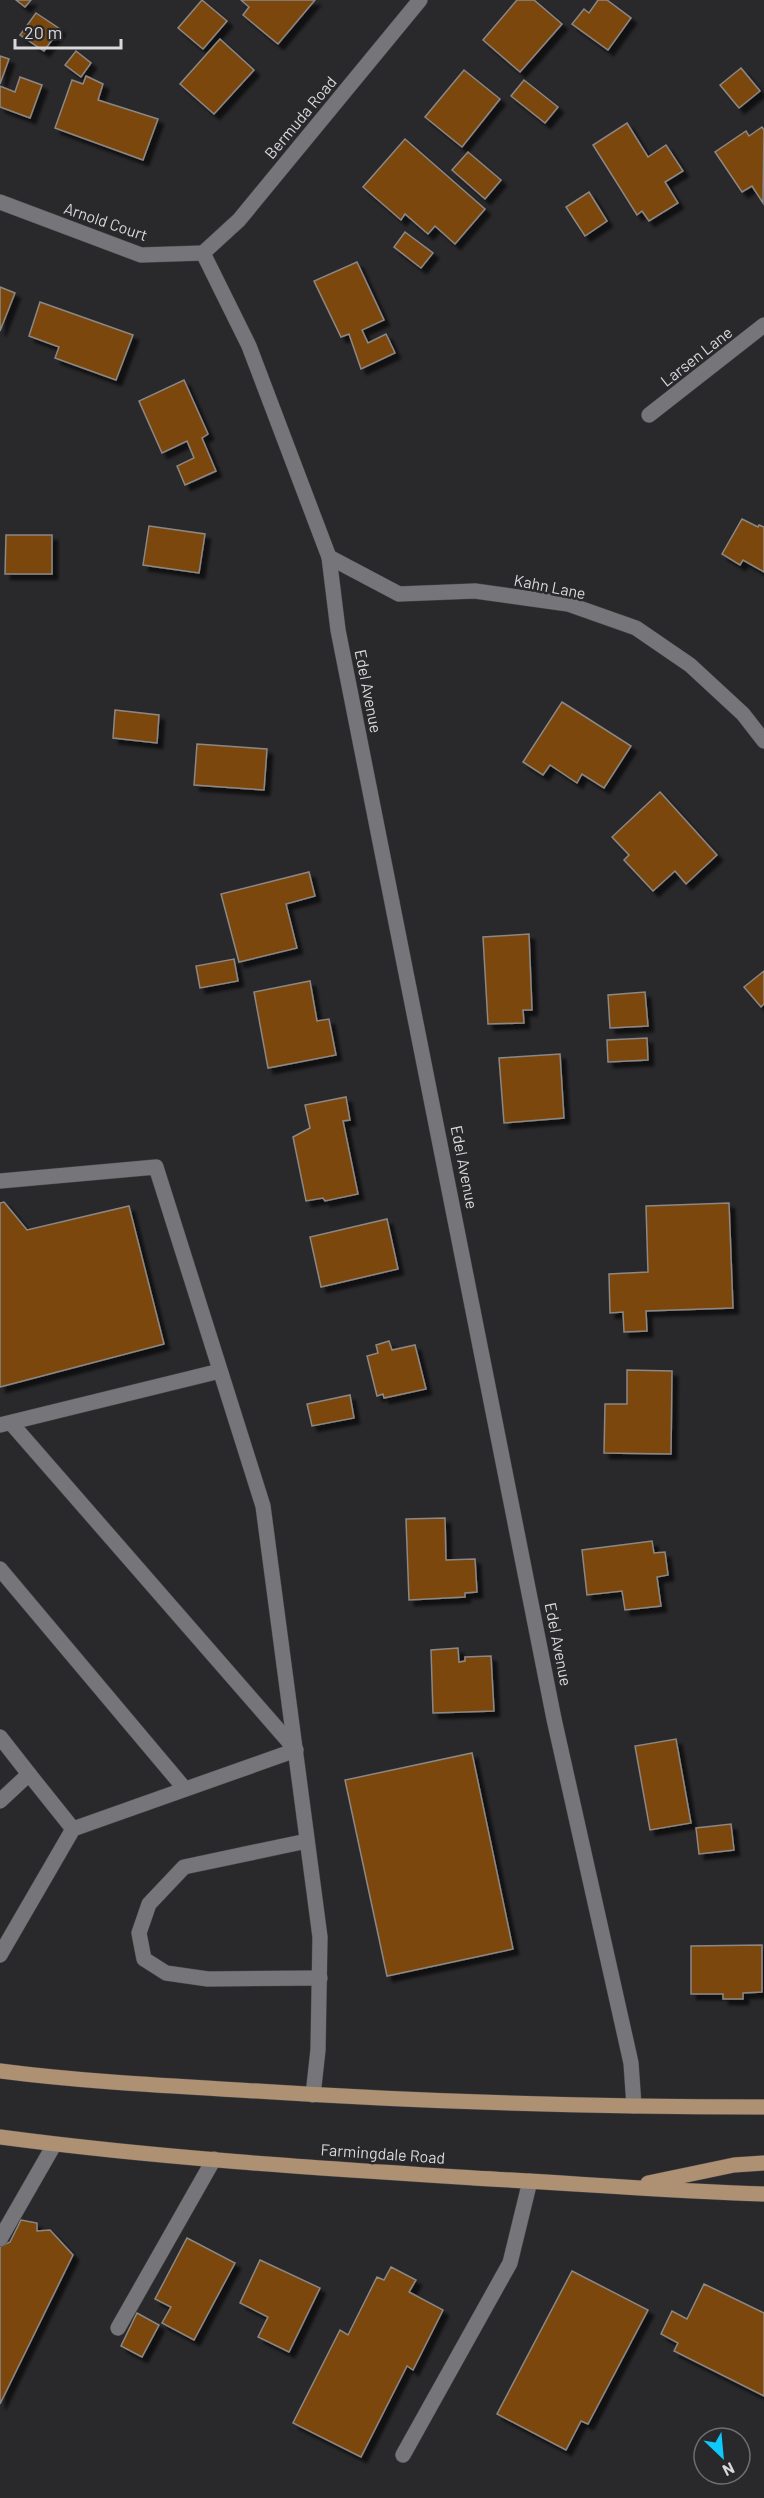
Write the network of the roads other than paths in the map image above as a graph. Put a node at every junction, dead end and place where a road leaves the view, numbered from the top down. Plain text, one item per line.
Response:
1 (420, 0) edge
2 (0, 202) edge
3 (203, 253) junction
4 (764, 325) edge
5 (650, 415) dead end
6 (329, 557) junction
7 (764, 741) edge
8 (0, 1181) edge
9 (220, 1371) junction
10 (6, 1424) edge
11 (0, 1569) edge
12 (0, 1737) edge
13 (296, 1750) junction
14 (29, 1774) junction
15 (185, 1789) junction
16 (0, 1801) edge
17 (74, 1828) junction
18 (308, 1841) junction
19 (0, 1955) edge
20 (320, 1978) junction
21 (0, 2071) edge
22 (313, 2095) junction
23 (634, 2106) junction
24 (764, 2107) edge
25 (0, 2137) edge
26 (54, 2145) junction
27 (214, 2159) junction
28 (764, 2163) edge
29 (530, 2181) junction
30 (628, 2188) junction
31 (764, 2194) edge
32 (0, 2239) edge
33 (118, 2328) dead end
34 (403, 2455) dead end

1 - 3 street, Bermuda Road
2 - 3 street, Arnold Court
3 - 6 street, Edel Avenue
4 - 5 street, Larsen Lane
6 - 7 street, Kahn Lane
6 - 23 street, Edel Avenue
8 - 9 street
9 - 10 street
9 - 13 street
10 - 13 street
11 - 15 street
12 - 14 street
13 - 15 street
13 - 18 street
14 - 16 street
14 - 17 street
15 - 17 street
17 - 19 street
18 - 20 street
18 - 20 street
20 - 22 street
21 - 22 main road
22 - 23 main road
23 - 24 main road
25 - 26 main road, Farmingdale Road
26 - 27 main road, Farmingdale Road
26 - 32 street
27 - 29 main road, Farmingdale Road
27 - 33 street
28 - 30 main road
29 - 30 main road, Farmingdale Road
29 - 34 street
30 - 31 main road, Farmingdale Road

